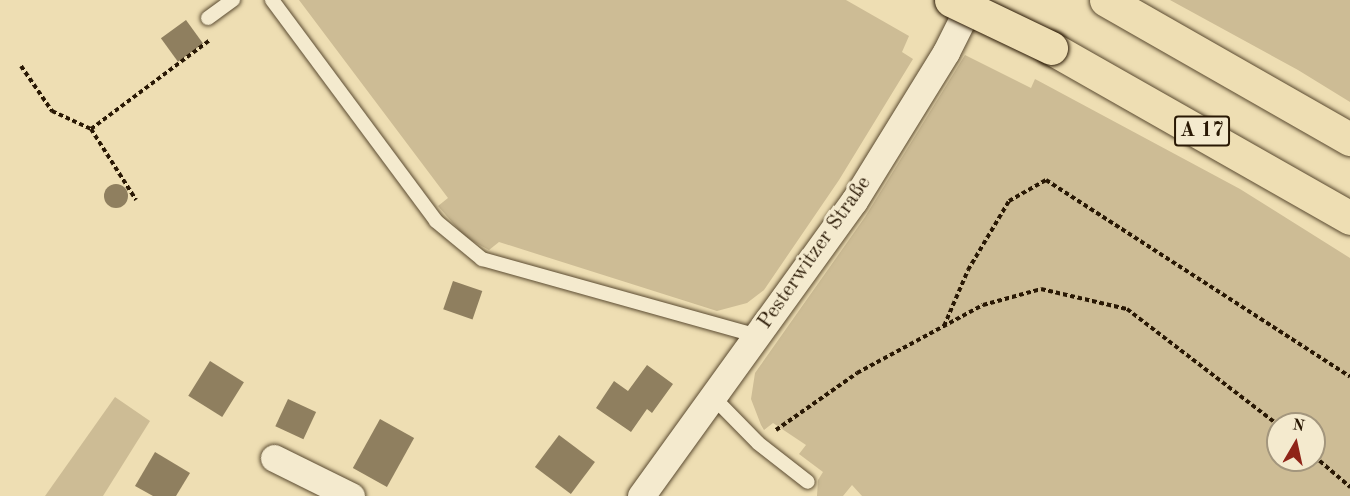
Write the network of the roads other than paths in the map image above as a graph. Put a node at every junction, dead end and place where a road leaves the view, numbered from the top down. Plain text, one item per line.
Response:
1 (233, 0) edge
2 (272, 0) edge
3 (951, 0) edge
4 (972, 0) edge
5 (1106, 0) edge
6 (208, 18) road end
7 (1350, 139) edge
8 (1350, 218) edge
9 (758, 336) junction
10 (713, 397) junction
11 (274, 458) dead end
12 (808, 482) dead end
13 (351, 496) edge
14 (641, 496) edge

1 - 6 lane
2 - 9 lane
3 - 8 highway, A 17, bridge
4 - 9 street, Pesterwitzer Straße
5 - 7 highway
9 - 10 street, Pesterwitzer Straße
10 - 12 lane
10 - 14 street, Pesterwitzer Straße
11 - 13 street

